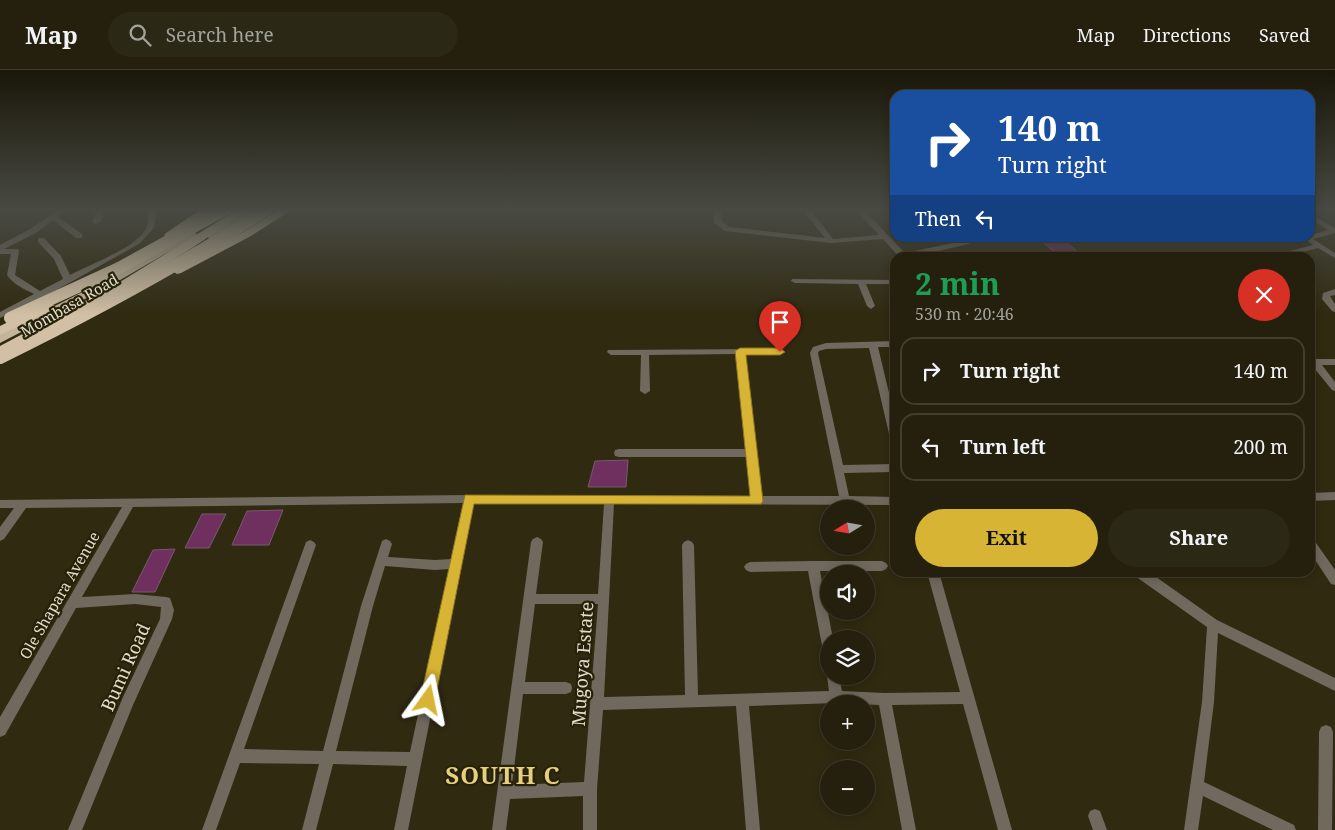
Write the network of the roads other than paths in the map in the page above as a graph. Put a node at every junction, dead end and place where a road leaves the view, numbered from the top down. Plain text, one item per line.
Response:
1 (46, 244) edge
2 (134, 244) edge
3 (155, 244) edge
4 (162, 244) edge
5 (173, 244) edge
6 (181, 244) edge
7 (192, 244) edge
8 (200, 244) edge
9 (212, 244) edge
10 (227, 244) edge
11 (958, 244) edge
12 (1318, 246) joint
13 (0, 252) edge
14 (926, 252) edge
15 (1293, 252) edge
16 (1335, 256) edge
17 (68, 280) junction
18 (795, 282) dead end
19 (862, 282) junction
20 (890, 282) edge
21 (1335, 292) edge
22 (41, 295) junction
23 (871, 306) dead end
24 (1335, 309) edge
25 (78, 316) junction
26 (3, 318) edge
27 (0, 331) edge
28 (0, 339) edge
29 (0, 344) edge
30 (890, 344) edge
31 (873, 345) junction
32 (740, 351) junction
33 (0, 352) edge
34 (611, 352) dead end
35 (645, 352) junction
36 (780, 352) dead end
37 (0, 359) edge
38 (1315, 359) edge
39 (1335, 362) edge
40 (1315, 363) edge
41 (1335, 388) edge
42 (644, 391) dead end
43 (890, 417) edge
44 (619, 453) dead end
45 (752, 453) junction
46 (890, 468) edge
47 (838, 469) junction
48 (1335, 496) edge
49 (1315, 497) edge
50 (469, 499) junction
51 (845, 500) edge
52 (609, 501) junction
53 (757, 501) junction
54 (820, 501) edge
55 (875, 501) edge
56 (890, 501) edge
57 (130, 502) junction
58 (0, 504) edge
59 (23, 504) junction
60 (0, 536) edge
61 (537, 542) dead end
62 (386, 544) dead end
63 (310, 545) dead end
64 (688, 545) dead end
65 (382, 561) junction
66 (1316, 562) edge
67 (456, 564) junction
68 (813, 566) junction
69 (882, 566) dead end
70 (750, 567) dead end
71 (934, 577) edge
72 (1146, 577) edge
73 (1335, 580) edge
74 (529, 599) junction
75 (604, 599) junction
76 (74, 604) junction
77 (1214, 624) junction
78 (825, 630) edge
79 (1335, 685) edge
80 (518, 688) junction
81 (566, 688) dead end
82 (820, 698) edge
83 (968, 698) junction
84 (875, 699) edge
85 (884, 699) junction
86 (692, 701) junction
87 (742, 701) junction
88 (598, 704) junction
89 (0, 730) edge
90 (1326, 732) dead end
91 (236, 756) junction
92 (329, 757) junction
93 (416, 759) junction
94 (1197, 786) junction
95 (590, 789) junction
96 (504, 792) junction
97 (1095, 816) dead end
98 (76, 830) edge
99 (209, 830) edge
100 (309, 830) edge
101 (401, 830) edge
102 (499, 830) edge
103 (590, 830) edge
104 (753, 830) edge
105 (909, 830) edge
106 (1005, 830) edge
107 (1100, 830) edge
108 (1191, 830) edge
109 (1289, 830) edge
110 (1325, 830) edge

1 - 17 street
2 - 17 street
3 - 27 highway
4 - 26 highway, bridge
5 - 28 highway, Mombasa Road
6 - 29 highway
7 - 33 highway
8 - 25 highway, Mombasa Road
9 - 37 highway, bridge
10 - 25 highway
11 - 14 street
12 - 15 street
12 - 16 street
13 - 22 street
17 - 22 street
18 - 19 street
19 - 20 street
19 - 23 street
21 - 24 street
22 - 26 street
25 - 37 highway, Mombasa Road
30 - 31 street
31 - 43 street
31 - 47 street
32 - 35 street
32 - 36 street
32 - 45 street
34 - 35 street
35 - 42 street
38 - 39 street
40 - 41 street
44 - 45 street
45 - 53 street
46 - 47 street
47 - 51 street
48 - 49 street
50 - 52 street
50 - 57 street
50 - 67 street
52 - 53 street
52 - 75 street, Mugoya Estate
53 - 54 street
55 - 56 street
57 - 59 street
57 - 76 street, Ole Shapara Avenue
58 - 59 street
59 - 60 street
61 - 74 street
62 - 65 street
63 - 91 street
64 - 86 street
65 - 67 street
65 - 92 street
66 - 73 street
67 - 93 street
68 - 69 street
68 - 70 street
68 - 78 street
71 - 83 street
72 - 77 street
74 - 75 street
74 - 80 street
75 - 88 street, Mugoya Estate
76 - 89 street, Ole Shapara Avenue
76 - 98 street, Bumi Road
77 - 79 street
77 - 94 street
80 - 81 street
80 - 96 street
82 - 87 street
83 - 85 street
83 - 106 street
84 - 85 street
85 - 105 street
86 - 87 street
86 - 88 street
87 - 104 street
88 - 95 street, Mugoya Estate
90 - 110 street
91 - 92 street
91 - 99 street
92 - 93 street
92 - 100 street
93 - 101 street
94 - 108 street
94 - 109 street
95 - 96 street
95 - 103 street, Mugoya Estate
96 - 102 street
97 - 107 street

